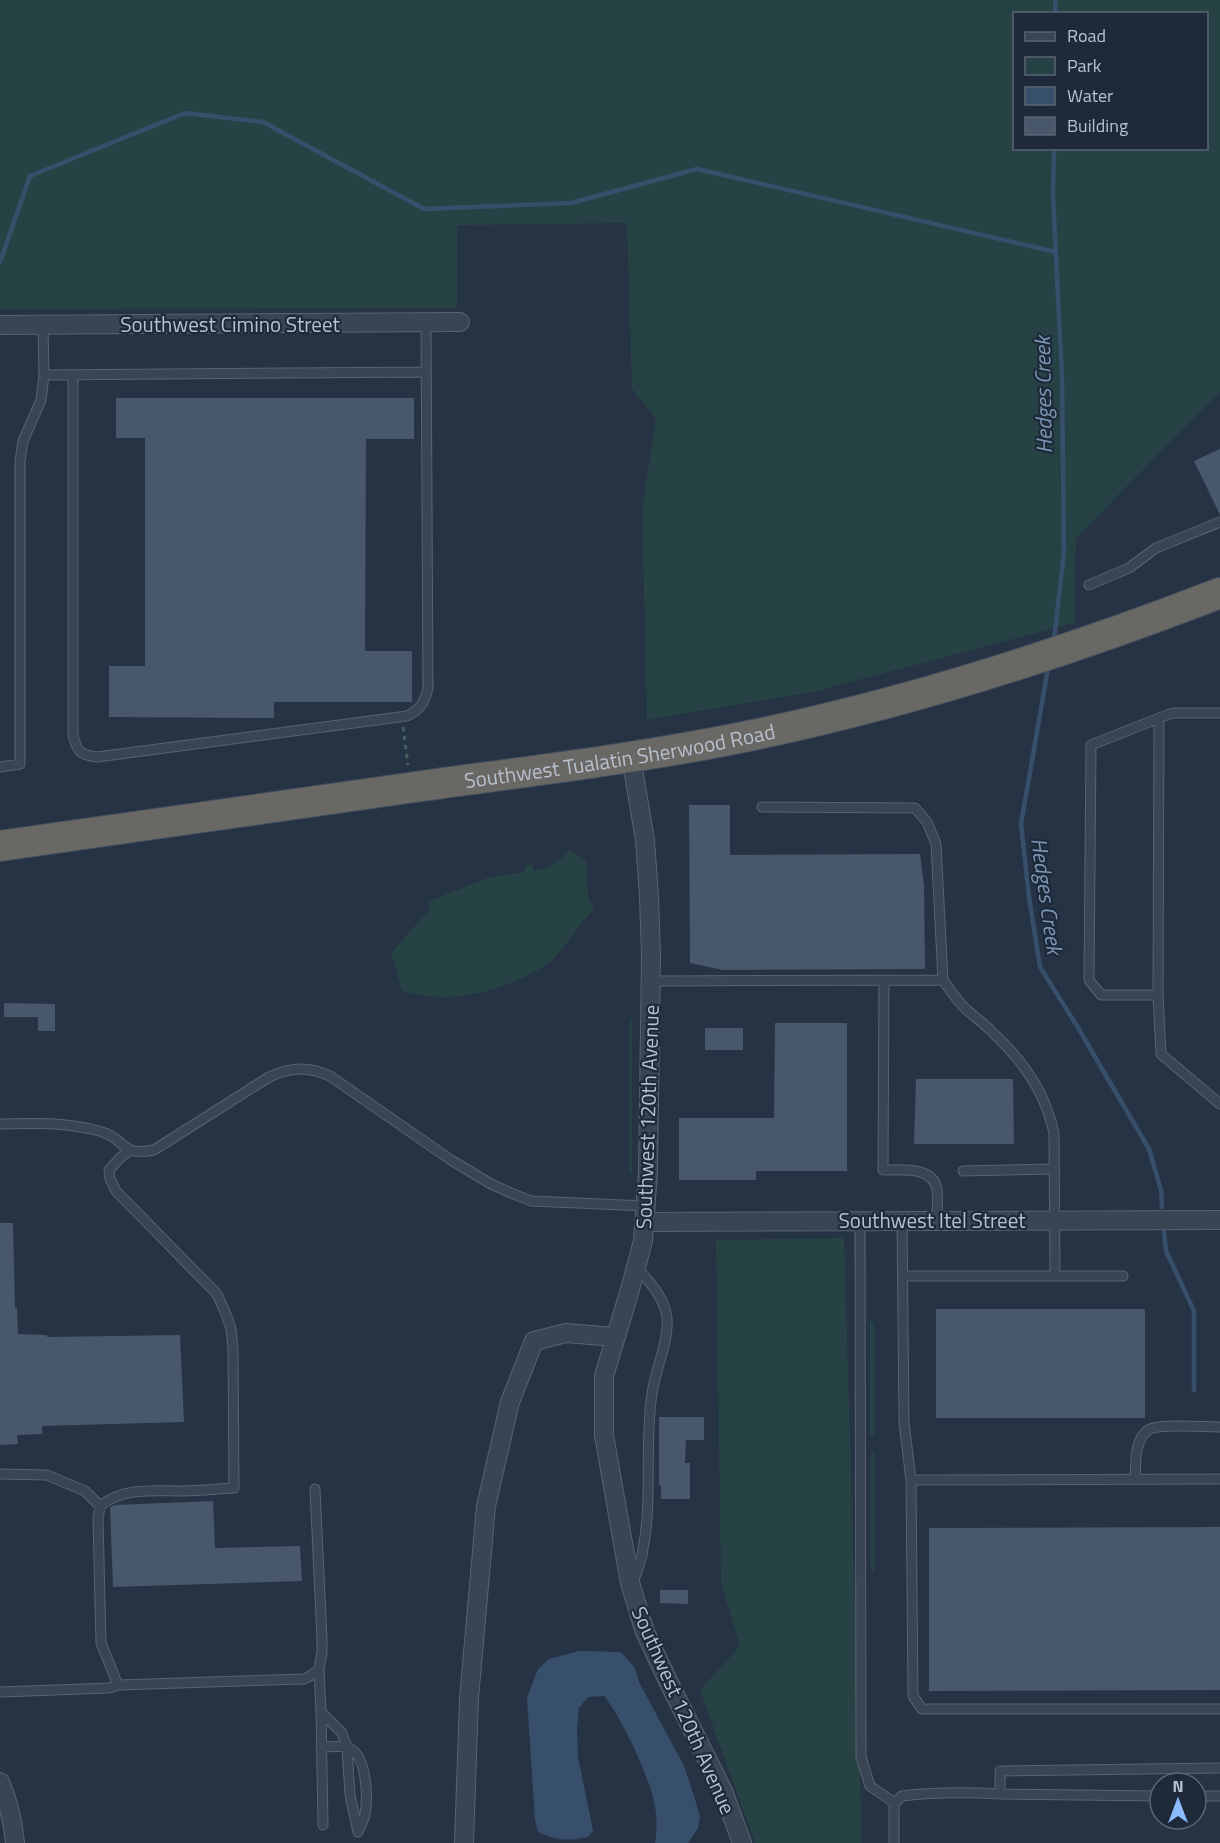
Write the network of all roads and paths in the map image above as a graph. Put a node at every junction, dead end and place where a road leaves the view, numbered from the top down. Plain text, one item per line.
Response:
1 (426, 322) junction
2 (460, 322) dead end
3 (0, 325) edge
4 (43, 325) junction
5 (426, 372) junction
6 (44, 375) junction
7 (73, 376) junction
8 (1220, 522) edge
9 (1089, 585) dead end
10 (1220, 593) edge
11 (1220, 713) edge
12 (403, 716) junction
13 (1159, 718) junction
14 (631, 757) junction
15 (0, 767) edge
16 (412, 788) junction
17 (762, 807) dead end
18 (0, 846) edge
19 (943, 980) junction
20 (651, 981) junction
21 (884, 981) junction
22 (1158, 995) junction
23 (1220, 1104) edge
24 (0, 1124) edge
25 (130, 1151) junction
26 (1055, 1169) junction
27 (963, 1171) dead end
28 (645, 1214) junction
29 (860, 1220) junction
30 (902, 1220) junction
31 (937, 1220) junction
32 (1056, 1220) junction
33 (1220, 1220) edge
34 (636, 1267) junction
35 (903, 1276) junction
36 (1055, 1276) junction
37 (1123, 1276) dead end
38 (615, 1337) junction
39 (1220, 1426) edge
40 (0, 1474) edge
41 (1135, 1479) junction
42 (1220, 1479) edge
43 (911, 1480) junction
44 (315, 1490) dead end
45 (100, 1506) junction
46 (632, 1588) junction
47 (319, 1669) junction
48 (118, 1685) junction
49 (0, 1692) edge
50 (1220, 1709) edge
51 (321, 1712) junction
52 (321, 1747) junction
53 (347, 1747) junction
54 (1220, 1768) edge
55 (0, 1782) edge
56 (1000, 1794) junction
57 (1148, 1796) edge
58 (895, 1803) junction
59 (323, 1825) dead end
60 (15, 1843) edge
61 (464, 1843) edge
62 (742, 1843) edge
63 (894, 1843) edge

1 - 2 street, Southwest Cimino Street
1 - 4 street, Southwest Cimino Street
1 - 5 lane
3 - 4 street, Southwest Cimino Street
4 - 6 lane
5 - 7 lane
5 - 12 lane
6 - 7 lane
6 - 15 lane
7 - 12 lane
8 - 9 lane
10 - 14 highway, Southwest Tualatin Sherwood Road
11 - 13 lane
12 - 16 path
13 - 22 lane
13 - 22 lane
14 - 16 highway, Southwest Tualatin Sherwood Road
14 - 20 street, Southwest 120th Avenue
16 - 18 highway, Southwest Tualatin Sherwood Road
17 - 19 lane
19 - 21 lane
19 - 26 lane
20 - 21 lane
20 - 28 street, Southwest 120th Avenue
21 - 31 lane
22 - 23 lane
24 - 25 lane
25 - 28 lane
25 - 45 lane
26 - 27 lane
26 - 32 lane
28 - 29 street, Southwest Itel Street
28 - 34 street, Southwest 120th Avenue
29 - 30 street, Southwest Itel Street
29 - 58 lane
30 - 31 street, Southwest Itel Street
30 - 35 lane
31 - 32 street, Southwest Itel Street
32 - 33 street, Southwest Itel Street
32 - 36 lane
34 - 38 street, Southwest 120th Avenue
34 - 46 lane
35 - 36 lane
35 - 43 lane
36 - 37 lane
38 - 46 street, Southwest 120th Avenue
38 - 61 street
39 - 41 lane
40 - 45 lane
41 - 42 lane
41 - 43 lane
43 - 50 lane
44 - 47 lane
45 - 48 lane
46 - 62 street, Southwest 120th Avenue
47 - 48 lane
47 - 51 lane
48 - 49 lane
51 - 52 lane
51 - 53 lane
52 - 53 lane
52 - 59 lane
53 - 53 lane
54 - 56 lane
55 - 60 street
56 - 57 lane
56 - 58 lane
58 - 63 lane

